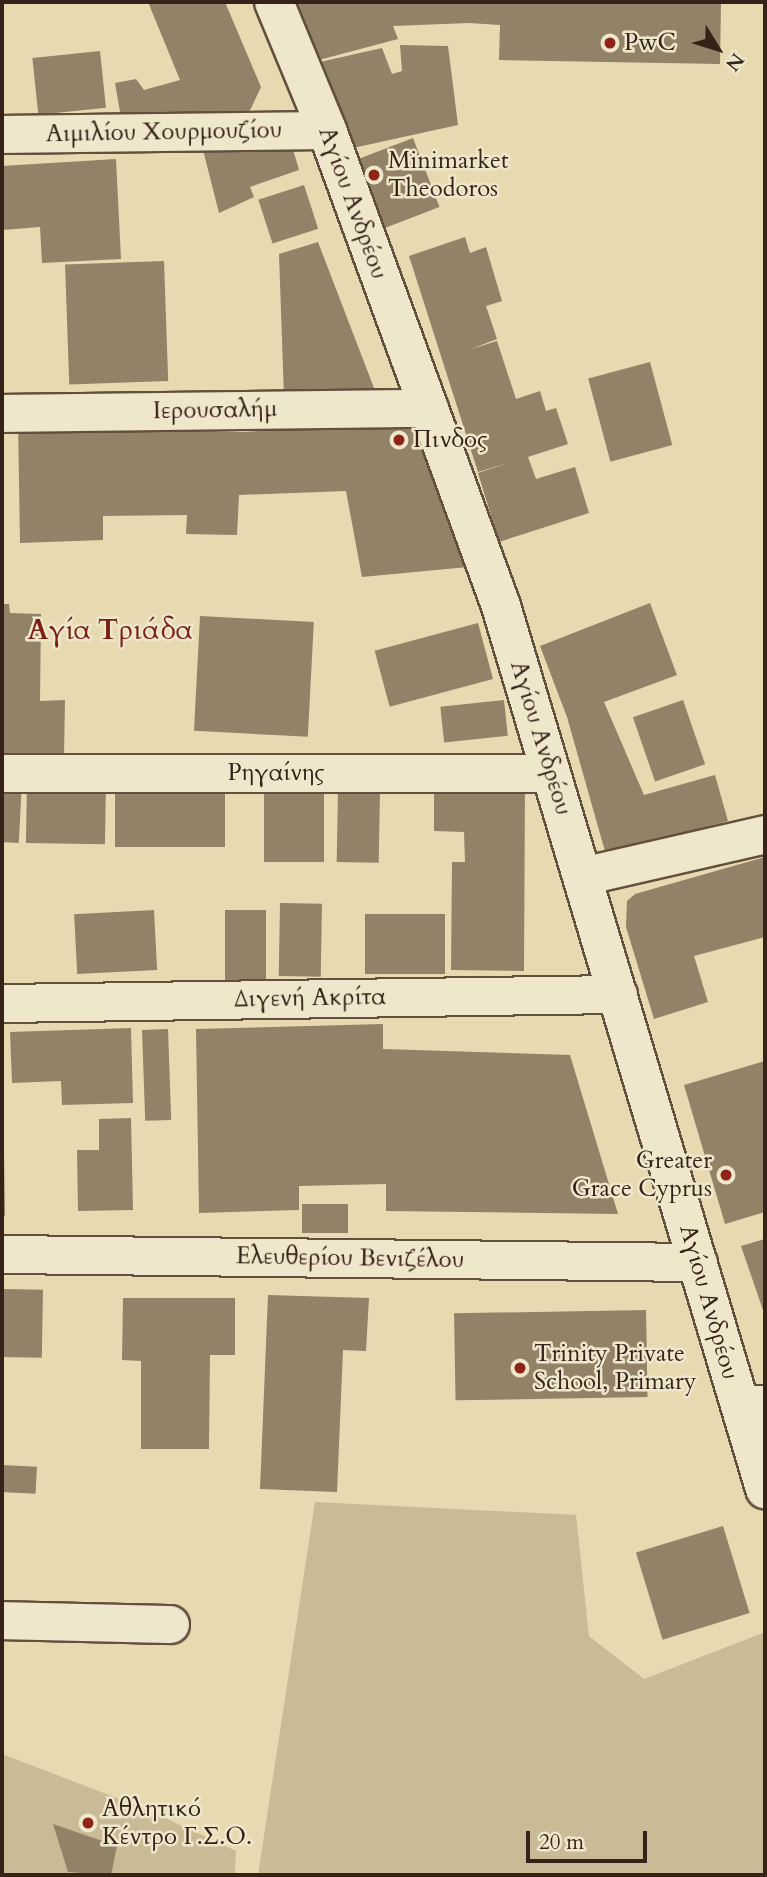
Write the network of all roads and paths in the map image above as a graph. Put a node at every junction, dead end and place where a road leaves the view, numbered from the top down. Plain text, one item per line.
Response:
1 (274, 2) edge
2 (327, 130) junction
3 (2, 134) edge
4 (429, 408) junction
5 (2, 413) edge
6 (2, 773) edge
7 (551, 773) junction
8 (765, 834) edge
9 (582, 876) junction
10 (618, 994) junction
11 (2, 1003) edge
12 (2, 1254) edge
13 (698, 1262) junction
14 (752, 1404) edge
15 (765, 1489) edge
16 (2, 1620) edge
17 (170, 1624) dead end

1 - 2 street, Αγίου Ανδρέου
2 - 3 street, Αιμιλίου Χουρμουζίου
2 - 4 street, Αγίου Ανδρέου
4 - 5 street, Ιερουσαλήμ
4 - 7 street, Αγίου Ανδρέου
6 - 7 street, Ρηγαίνης
7 - 9 street, Αγίου Ανδρέου
8 - 9 street
9 - 10 street, Αγίου Ανδρέου
10 - 11 street, Διγενή Ακρίτα
10 - 13 street, Αγίου Ανδρέου
12 - 13 street, Ελευθερίου Βενιζέλου
13 - 14 street, Αγίου Ανδρέου
14 - 15 street, Αγίου Ανδρέου
16 - 17 street

